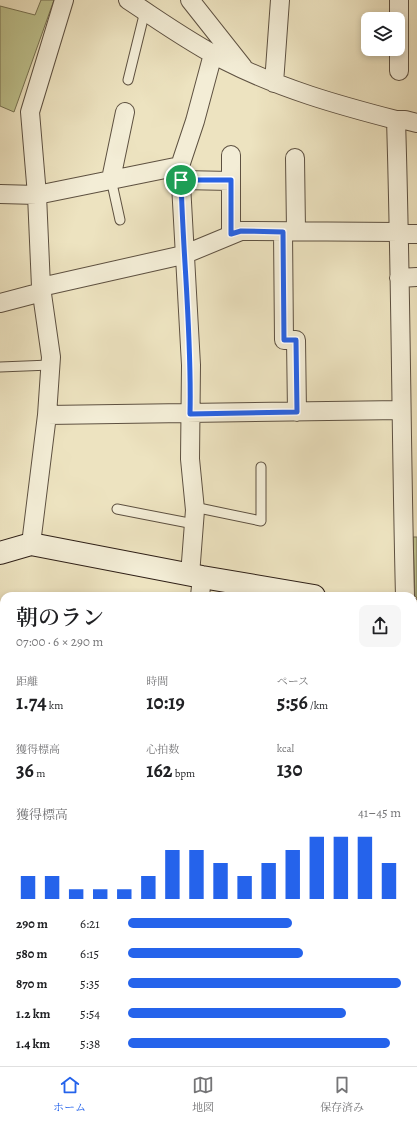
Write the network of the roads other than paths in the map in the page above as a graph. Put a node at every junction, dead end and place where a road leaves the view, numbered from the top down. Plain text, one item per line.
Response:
1 (64, 0) edge
2 (128, 0) edge
3 (190, 0) edge
4 (280, 0) edge
5 (399, 0) edge
6 (145, 11) junction
7 (213, 54) junction
8 (247, 71) junction
9 (399, 71) dead end
10 (128, 80) dead end
11 (274, 83) junction
12 (125, 112) dead end
13 (396, 120) junction
14 (417, 123) edge
15 (231, 155) dead end
16 (295, 158) dead end
17 (180, 173) junction
18 (111, 179) junction
19 (231, 180) junction
20 (0, 194) edge
21 (37, 195) junction
22 (120, 220) dead end
23 (289, 231) junction
24 (405, 233) edge
25 (231, 234) junction
26 (183, 255) junction
27 (399, 278) junction
28 (417, 278) edge
29 (42, 289) junction
30 (0, 303) edge
31 (50, 365) junction
32 (0, 367) edge
33 (409, 391) edge
34 (401, 410) junction
35 (297, 412) junction
36 (190, 414) junction
37 (46, 415) junction
38 (261, 467) dead end
39 (118, 509) dead end
40 (194, 516) junction
41 (32, 544) junction
42 (0, 553) edge
43 (197, 582) edge
44 (281, 592) edge
45 (405, 592) edge

1 - 21 street
2 - 6 street
3 - 8 street
4 - 11 street
5 - 9 street
6 - 7 street
6 - 10 lane
7 - 8 street
7 - 17 street
8 - 11 street
11 - 13 street
12 - 18 street
13 - 14 street
13 - 24 street
15 - 19 street
16 - 23 street
17 - 18 street
17 - 19 street
17 - 26 street
18 - 21 street
18 - 22 lane
19 - 25 street
20 - 21 street
21 - 29 street
23 - 24 street
23 - 25 street
23 - 35 street
24 - 27 street
25 - 26 street
26 - 29 street
26 - 36 street
27 - 28 street
27 - 33 street
29 - 30 street
29 - 31 street
31 - 32 lane
31 - 37 street
33 - 34 street
34 - 35 street
34 - 45 street
35 - 36 street
36 - 37 street
36 - 40 street
37 - 41 street
38 - 40 lane
39 - 40 lane
40 - 43 street
41 - 42 street
41 - 43 street
43 - 44 street

